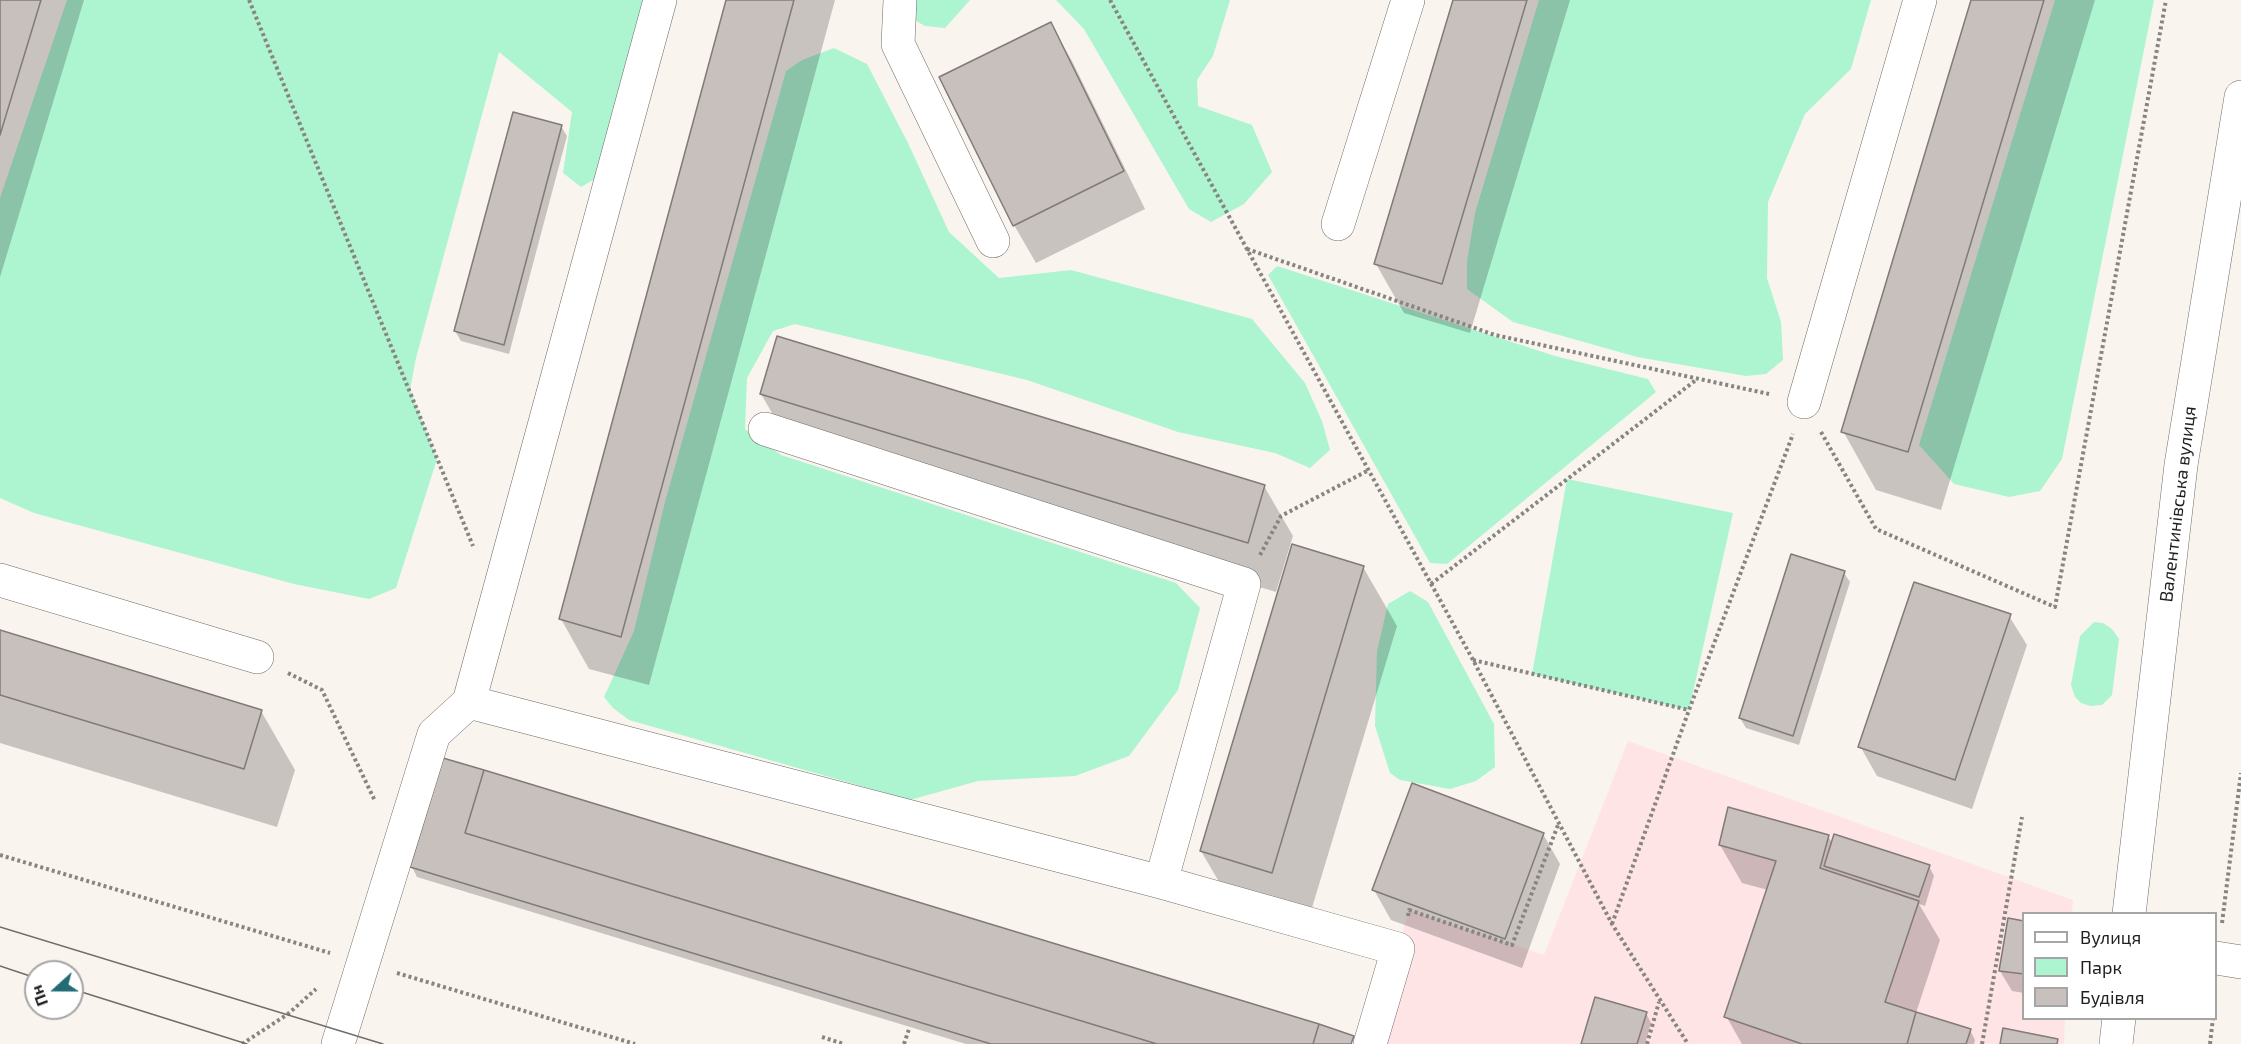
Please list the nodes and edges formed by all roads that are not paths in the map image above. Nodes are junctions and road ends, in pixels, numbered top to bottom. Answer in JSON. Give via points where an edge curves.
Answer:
{"nodes":[{"id":1,"x":660,"y":0,"type":"edge"},
{"id":2,"x":900,"y":0,"type":"edge"},
{"id":3,"x":1408,"y":0,"type":"edge"},
{"id":4,"x":1920,"y":0,"type":"edge"},
{"id":5,"x":2241,"y":97,"type":"edge"},
{"id":6,"x":1338,"y":224,"type":"dead end"},
{"id":7,"x":993,"y":241,"type":"dead end"},
{"id":8,"x":1804,"y":402,"type":"road end"},
{"id":9,"x":765,"y":429,"type":"dead end"},
{"id":10,"x":0,"y":580,"type":"edge"},
{"id":11,"x":257,"y":657,"type":"road end"},
{"id":12,"x":469,"y":702,"type":"junction"},
{"id":13,"x":1161,"y":882,"type":"junction"},
{"id":14,"x":2129,"y":912,"type":"edge"},
{"id":15,"x":2119,"y":1020,"type":"edge"},
{"id":16,"x":339,"y":1044,"type":"edge"},
{"id":17,"x":1370,"y":1044,"type":"edge"},
{"id":18,"x":2116,"y":1044,"type":"edge"}],
"edges":[{"from":1,"to":12,"type":"street"},
{"from":2,"to":7,"type":"street","via":[[898,44]]},
{"from":3,"to":6,"type":"street"},
{"from":4,"to":8,"type":"street"},
{"from":5,"to":14,"type":"street","name":"Валентинівська вулиця","via":[[2181,465]]},
{"from":9,"to":13,"type":"street","via":[[1244,584]]},
{"from":10,"to":11,"type":"street"},
{"from":12,"to":13,"type":"street"},
{"from":12,"to":16,"type":"street","via":[[434,734],[398,850],[357,961]]},
{"from":13,"to":17,"type":"street","via":[[1398,950]]},
{"from":15,"to":18,"type":"street"}]}
